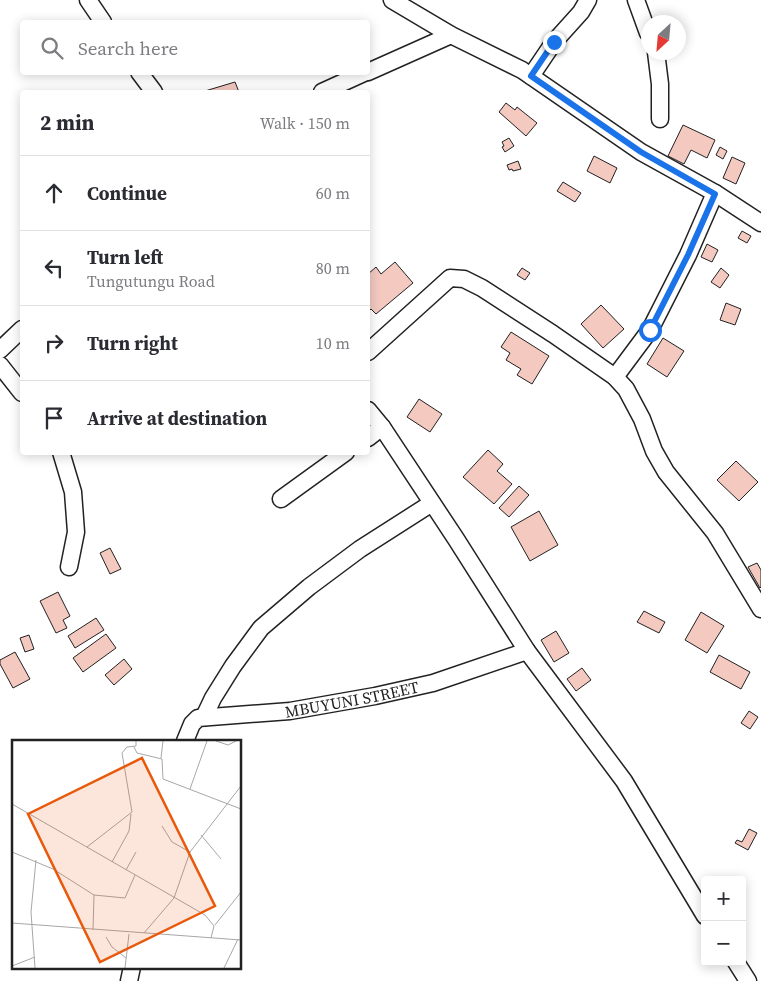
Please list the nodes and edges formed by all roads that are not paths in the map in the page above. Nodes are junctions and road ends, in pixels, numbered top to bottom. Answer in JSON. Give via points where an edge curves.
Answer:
{"nodes":[{"id":1,"x":88,"y":0,"type":"edge"},
{"id":2,"x":392,"y":0,"type":"edge"},
{"id":3,"x":588,"y":0,"type":"edge"},
{"id":4,"x":636,"y":0,"type":"edge"},
{"id":5,"x":641,"y":15,"type":"edge"},
{"id":6,"x":102,"y":20,"type":"edge"},
{"id":7,"x":451,"y":35,"type":"junction"},
{"id":8,"x":657,"y":60,"type":"edge"},
{"id":9,"x":370,"y":71,"type":"edge"},
{"id":10,"x":140,"y":75,"type":"edge"},
{"id":11,"x":360,"y":75,"type":"edge"},
{"id":12,"x":531,"y":76,"type":"junction"},
{"id":13,"x":152,"y":90,"type":"edge"},
{"id":14,"x":326,"y":90,"type":"edge"},
{"id":15,"x":660,"y":119,"type":"dead end"},
{"id":16,"x":715,"y":194,"type":"junction"},
{"id":17,"x":761,"y":223,"type":"edge"},
{"id":18,"x":20,"y":331,"type":"edge"},
{"id":19,"x":0,"y":350,"type":"edge"},
{"id":20,"x":370,"y":350,"type":"edge"},
{"id":21,"x":0,"y":365,"type":"edge"},
{"id":22,"x":615,"y":377,"type":"junction"},
{"id":23,"x":20,"y":390,"type":"edge"},
{"id":24,"x":370,"y":412,"type":"edge"},
{"id":25,"x":382,"y":427,"type":"junction"},
{"id":26,"x":370,"y":436,"type":"edge"},
{"id":27,"x":62,"y":455,"type":"edge"},
{"id":28,"x":342,"y":455,"type":"edge"},
{"id":29,"x":281,"y":499,"type":"dead end"},
{"id":30,"x":432,"y":502,"type":"junction"},
{"id":31,"x":69,"y":567,"type":"dead end"},
{"id":32,"x":761,"y":609,"type":"edge"},
{"id":33,"x":527,"y":651,"type":"junction"},
{"id":34,"x":204,"y":717,"type":"junction"},
{"id":35,"x":185,"y":740,"type":"edge"},
{"id":36,"x":701,"y":909,"type":"edge"},
{"id":37,"x":739,"y":966,"type":"edge"},
{"id":38,"x":132,"y":968,"type":"edge"},
{"id":39,"x":129,"y":981,"type":"edge"},
{"id":40,"x":748,"y":981,"type":"edge"}],
"edges":[{"from":1,"to":6,"type":"street"},
{"from":2,"to":7,"type":"street"},
{"from":3,"to":12,"type":"street"},
{"from":4,"to":5,"type":"street"},
{"from":7,"to":9,"type":"street"},
{"from":7,"to":12,"type":"street"},
{"from":8,"to":15,"type":"street"},
{"from":10,"to":13,"type":"street"},
{"from":11,"to":14,"type":"street"},
{"from":12,"to":16,"type":"street","via":[[641,152]]},
{"from":16,"to":17,"type":"street"},
{"from":16,"to":22,"type":"street","via":[[650,330]]},
{"from":18,"to":19,"type":"street"},
{"from":20,"to":22,"type":"street","via":[[450,278],[458,278],[482,288]]},
{"from":21,"to":23,"type":"street"},
{"from":22,"to":32,"type":"street","via":[[638,411],[666,472],[716,533]]},
{"from":24,"to":25,"type":"street"},
{"from":25,"to":26,"type":"street"},
{"from":25,"to":30,"type":"street"},
{"from":27,"to":31,"type":"street","via":[[74,492],[76,532]]},
{"from":28,"to":29,"type":"street"},
{"from":30,"to":33,"type":"street"},
{"from":30,"to":34,"type":"street","via":[[345,560],[261,628],[228,674]]},
{"from":33,"to":34,"type":"street","name":"MBUYUNI STREET","via":[[433,683],[385,694],[290,710]]},
{"from":33,"to":36,"type":"street","via":[[624,781]]},
{"from":34,"to":35,"type":"street","via":[[193,722]]},
{"from":37,"to":40,"type":"street"},
{"from":38,"to":39,"type":"street"}]}
